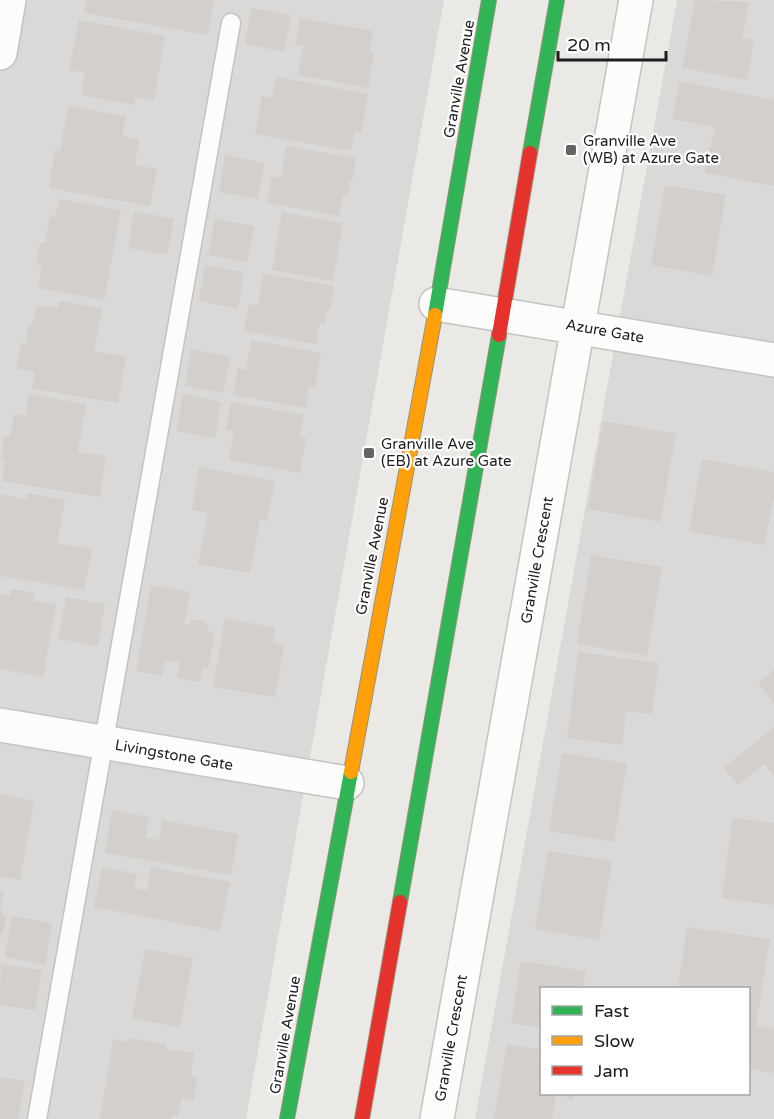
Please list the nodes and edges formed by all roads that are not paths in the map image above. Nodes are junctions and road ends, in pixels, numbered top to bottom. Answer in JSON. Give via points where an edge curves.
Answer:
{"nodes":[{"id":1,"x":9,"y":0,"type":"edge"},
{"id":2,"x":489,"y":0,"type":"edge"},
{"id":3,"x":557,"y":0,"type":"edge"},
{"id":4,"x":636,"y":0,"type":"edge"},
{"id":5,"x":231,"y":23,"type":"dead end"},
{"id":6,"x":0,"y":53,"type":"edge"},
{"id":7,"x":436,"y":304,"type":"junction"},
{"id":8,"x":501,"y":313,"type":"junction"},
{"id":9,"x":579,"y":326,"type":"junction"},
{"id":10,"x":774,"y":360,"type":"edge"},
{"id":11,"x":0,"y":725,"type":"edge"},
{"id":12,"x":104,"y":743,"type":"junction"},
{"id":13,"x":347,"y":783,"type":"junction"},
{"id":14,"x":37,"y":1119,"type":"edge"},
{"id":15,"x":287,"y":1119,"type":"edge"},
{"id":16,"x":362,"y":1119,"type":"edge"},
{"id":17,"x":437,"y":1119,"type":"edge"}],
"edges":[{"from":1,"to":6,"type":"street"},
{"from":2,"to":7,"type":"main road","name":"Granville Avenue"},
{"from":3,"to":8,"type":"main road"},
{"from":4,"to":9,"type":"street","name":"Granville Crescent"},
{"from":5,"to":12,"type":"lane"},
{"from":7,"to":8,"type":"street","name":"Azure Gate"},
{"from":7,"to":13,"type":"main road","name":"Granville Avenue"},
{"from":8,"to":9,"type":"street","name":"Azure Gate"},
{"from":8,"to":16,"type":"main road"},
{"from":9,"to":10,"type":"street","name":"Azure Gate"},
{"from":9,"to":17,"type":"street","name":"Granville Crescent"},
{"from":11,"to":12,"type":"street","name":"Livingstone Gate"},
{"from":12,"to":13,"type":"street","name":"Livingstone Gate"},
{"from":12,"to":14,"type":"lane"},
{"from":13,"to":15,"type":"main road","name":"Granville Avenue"}]}
